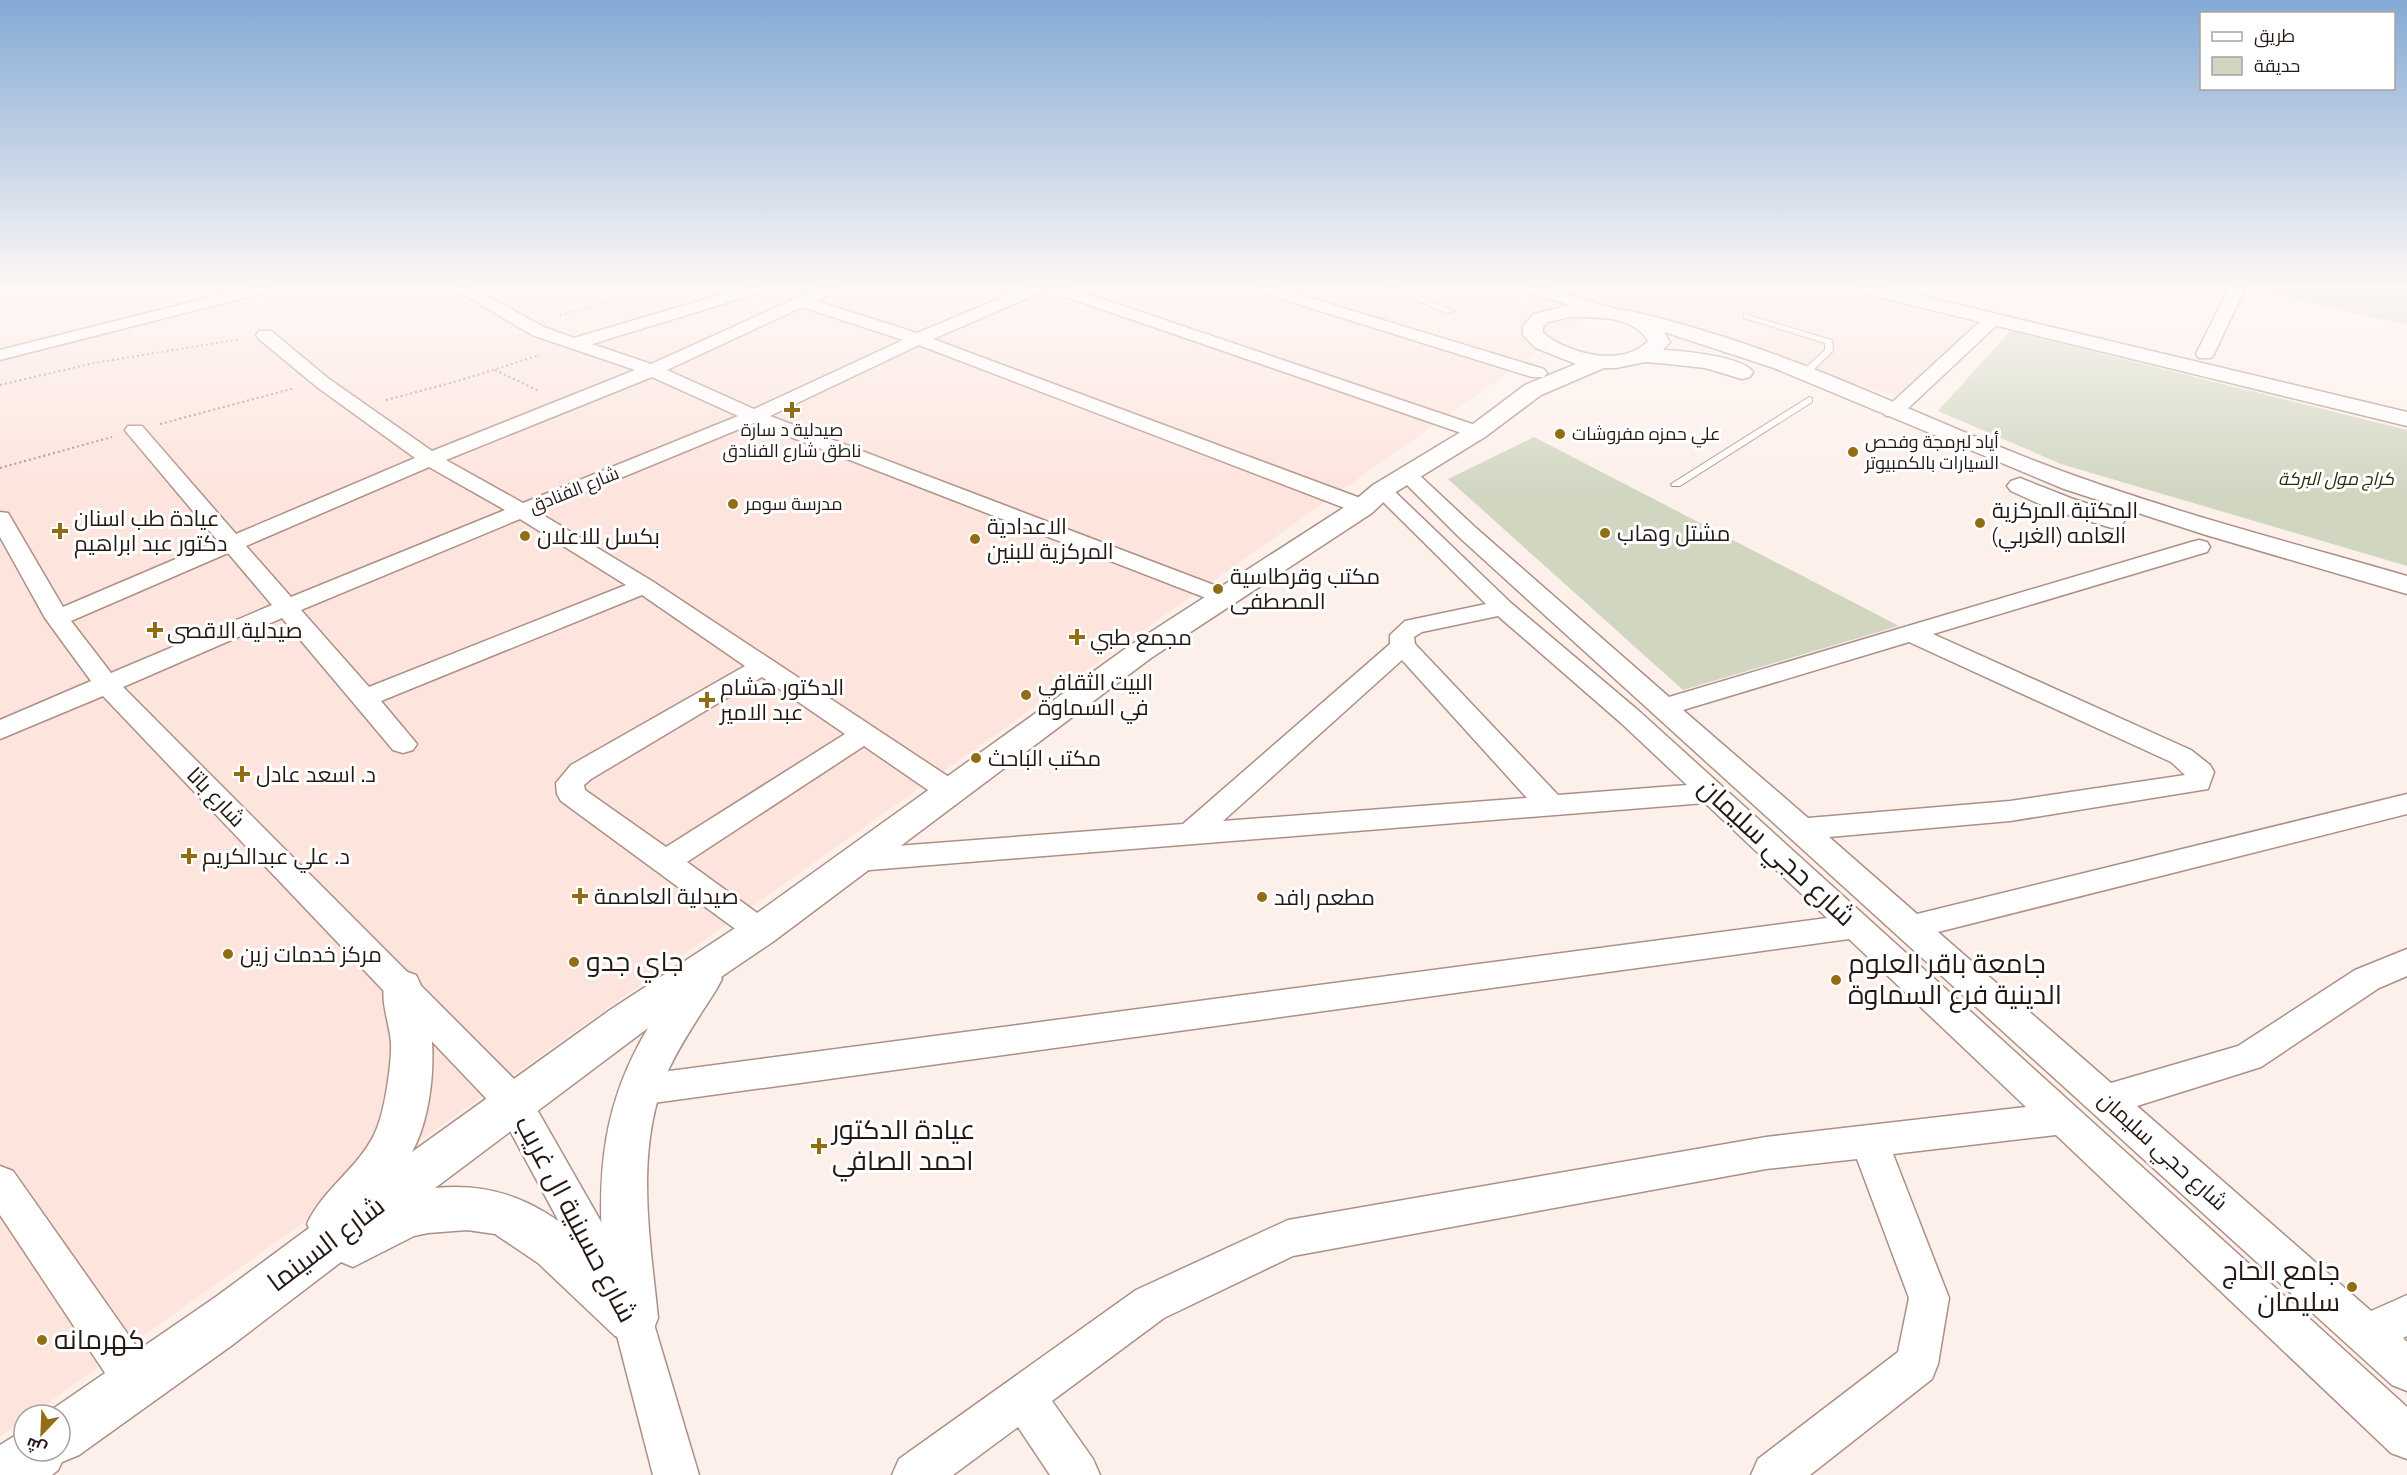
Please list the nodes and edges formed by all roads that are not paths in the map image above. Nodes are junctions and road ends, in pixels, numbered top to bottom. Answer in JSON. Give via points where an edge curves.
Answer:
{"nodes":[{"id":1,"x":292,"y":357,"type":"edge"},
{"id":2,"x":614,"y":357,"type":"edge"},
{"id":3,"x":680,"y":357,"type":"edge"},
{"id":4,"x":880,"y":357,"type":"edge"},
{"id":5,"x":973,"y":357,"type":"edge"},
{"id":6,"x":1257,"y":357,"type":"edge"},
{"id":7,"x":1464,"y":357,"type":"edge"},
{"id":8,"x":1539,"y":357,"type":"edge"},
{"id":9,"x":1573,"y":357,"type":"edge"},
{"id":10,"x":1640,"y":357,"type":"edge"},
{"id":11,"x":1674,"y":357,"type":"edge"},
{"id":12,"x":1760,"y":357,"type":"edge"},
{"id":13,"x":1823,"y":357,"type":"edge"},
{"id":14,"x":1952,"y":357,"type":"edge"},
{"id":15,"x":2153,"y":357,"type":"edge"},
{"id":16,"x":2217,"y":357,"type":"edge"},
{"id":17,"x":1600,"y":361,"type":"junction"},
{"id":18,"x":652,"y":370,"type":"junction"},
{"id":19,"x":1805,"y":373,"type":"junction"},
{"id":20,"x":1535,"y":381,"type":"junction"},
{"id":21,"x":1809,"y":400,"type":"junction"},
{"id":22,"x":2407,"y":403,"type":"edge"},
{"id":23,"x":1893,"y":412,"type":"junction"},
{"id":24,"x":754,"y":416,"type":"junction"},
{"id":25,"x":2407,"y":419,"type":"edge"},
{"id":26,"x":135,"y":430,"type":"dead end"},
{"id":27,"x":1477,"y":432,"type":"junction"},
{"id":28,"x":430,"y":459,"type":"junction"},
{"id":29,"x":1676,"y":484,"type":"dead end"},
{"id":30,"x":1384,"y":491,"type":"junction"},
{"id":31,"x":522,"y":511,"type":"junction"},
{"id":32,"x":0,"y":518,"type":"edge"},
{"id":33,"x":232,"y":542,"type":"junction"},
{"id":34,"x":2199,"y":547,"type":"junction"},
{"id":35,"x":2407,"y":585,"type":"edge"},
{"id":36,"x":644,"y":586,"type":"junction"},
{"id":37,"x":1227,"y":598,"type":"junction"},
{"id":38,"x":285,"y":608,"type":"junction"},
{"id":39,"x":1503,"y":608,"type":"junction"},
{"id":40,"x":2407,"y":609,"type":"edge"},
{"id":41,"x":57,"y":618,"type":"junction"},
{"id":42,"x":1910,"y":633,"type":"junction"},
{"id":43,"x":1403,"y":646,"type":"junction"},
{"id":44,"x":763,"y":666,"type":"junction"},
{"id":45,"x":105,"y":684,"type":"junction"},
{"id":46,"x":365,"y":698,"type":"junction"},
{"id":47,"x":1664,"y":707,"type":"junction"},
{"id":48,"x":0,"y":730,"type":"edge"},
{"id":49,"x":864,"y":734,"type":"junction"},
{"id":50,"x":403,"y":744,"type":"dead end"},
{"id":51,"x":951,"y":792,"type":"junction"},
{"id":52,"x":1713,"y":793,"type":"junction"},
{"id":53,"x":2407,"y":804,"type":"edge"},
{"id":54,"x":1550,"y":806,"type":"junction"},
{"id":55,"x":1801,"y":829,"type":"junction"},
{"id":56,"x":1190,"y":834,"type":"junction"},
{"id":57,"x":857,"y":860,"type":"junction"},
{"id":58,"x":665,"y":862,"type":"junction"},
{"id":59,"x":1857,"y":926,"type":"junction"},
{"id":60,"x":1912,"y":927,"type":"junction"},
{"id":61,"x":760,"y":931,"type":"junction"},
{"id":62,"x":718,"y":958,"type":"junction"},
{"id":63,"x":2407,"y":962,"type":"edge"},
{"id":64,"x":402,"y":986,"type":"junction"},
{"id":65,"x":639,"y":1090,"type":"junction"},
{"id":66,"x":2106,"y":1100,"type":"junction"},
{"id":67,"x":514,"y":1103,"type":"junction"},
{"id":68,"x":2065,"y":1118,"type":"junction"},
{"id":69,"x":1869,"y":1142,"type":"junction"},
{"id":70,"x":0,"y":1183,"type":"edge"},
{"id":71,"x":232,"y":1314,"type":"junction"},
{"id":72,"x":2407,"y":1315,"type":"edge"},
{"id":73,"x":633,"y":1318,"type":"junction"},
{"id":74,"x":2367,"y":1334,"type":"junction"},
{"id":75,"x":2407,"y":1370,"type":"edge"},
{"id":76,"x":136,"y":1382,"type":"junction"},
{"id":77,"x":1023,"y":1396,"type":"junction"},
{"id":78,"x":72,"y":1427,"type":"edge"},
{"id":79,"x":2407,"y":1437,"type":"edge"},
{"id":80,"x":22,"y":1463,"type":"edge"},
{"id":81,"x":5,"y":1475,"type":"edge"},
{"id":82,"x":676,"y":1475,"type":"edge"},
{"id":83,"x":915,"y":1475,"type":"edge"},
{"id":84,"x":1077,"y":1475,"type":"edge"},
{"id":85,"x":1774,"y":1475,"type":"edge"}],
"edges":[{"from":1,"to":28,"type":"street"},
{"from":2,"to":18,"type":"street"},
{"from":3,"to":18,"type":"street"},
{"from":4,"to":24,"type":"street","name":"شارع الفنادق"},
{"from":5,"to":30,"type":"street"},
{"from":6,"to":27,"type":"street"},
{"from":7,"to":20,"type":"street"},
{"from":8,"to":20,"type":"street"},
{"from":9,"to":17,"type":"street"},
{"from":10,"to":17,"type":"street"},
{"from":11,"to":21,"type":"street","via":[[1718,363]]},
{"from":12,"to":19,"type":"street"},
{"from":13,"to":19,"type":"lane"},
{"from":14,"to":23,"type":"street"},
{"from":15,"to":25,"type":"street"},
{"from":16,"to":22,"type":"street"},
{"from":17,"to":20,"type":"street","name":"شارع السينما"},
{"from":18,"to":24,"type":"street"},
{"from":18,"to":28,"type":"street"},
{"from":19,"to":23,"type":"street"},
{"from":20,"to":27,"type":"street","name":"شارع السينما"},
{"from":21,"to":29,"type":"lane"},
{"from":21,"to":34,"type":"street","via":[[2064,504]]},
{"from":23,"to":35,"type":"street","via":[[2125,501]]},
{"from":24,"to":31,"type":"street","name":"شارع الفنادق"},
{"from":24,"to":37,"type":"street"},
{"from":26,"to":33,"type":"street"},
{"from":27,"to":30,"type":"street","name":"شارع السينما"},
{"from":28,"to":31,"type":"street"},
{"from":28,"to":33,"type":"street"},
{"from":30,"to":37,"type":"street","name":"شارع السينما"},
{"from":30,"to":39,"type":"street","name":"شارع حجي سليمان"},
{"from":30,"to":47,"type":"street","name":"شارع حجي سليمان","via":[[1468,534]]},
{"from":31,"to":36,"type":"street"},
{"from":31,"to":38,"type":"street","name":"شارع الفنادق"},
{"from":32,"to":41,"type":"street","name":"شارع باتا"},
{"from":33,"to":38,"type":"street"},
{"from":33,"to":41,"type":"street"},
{"from":34,"to":40,"type":"street"},
{"from":34,"to":42,"type":"street"},
{"from":36,"to":44,"type":"street"},
{"from":36,"to":46,"type":"street"},
{"from":37,"to":51,"type":"street","name":"شارع السينما","via":[[1140,652]]},
{"from":38,"to":45,"type":"street","name":"شارع الفنادق"},
{"from":38,"to":46,"type":"street"},
{"from":39,"to":43,"type":"street","via":[[1414,626],[1402,635]]},
{"from":39,"to":52,"type":"street","name":"شارع حجي سليمان"},
{"from":41,"to":45,"type":"street","name":"شارع باتا"},
{"from":42,"to":47,"type":"street"},
{"from":42,"to":55,"type":"street","via":[[2181,756],[2200,772],[2199,782],[2010,811]]},
{"from":43,"to":54,"type":"street"},
{"from":43,"to":56,"type":"street"},
{"from":44,"to":49,"type":"street"},
{"from":44,"to":58,"type":"street","via":[[582,772],[570,783],[571,794]]},
{"from":45,"to":48,"type":"street","name":"شارع الفنادق"},
{"from":45,"to":64,"type":"street","name":"شارع باتا"},
{"from":46,"to":50,"type":"street"},
{"from":47,"to":55,"type":"street","name":"شارع حجي سليمان"},
{"from":49,"to":51,"type":"street"},
{"from":49,"to":58,"type":"street"},
{"from":51,"to":57,"type":"street","name":"شارع السينما"},
{"from":52,"to":54,"type":"street"},
{"from":52,"to":59,"type":"street","name":"شارع حجي سليمان"},
{"from":53,"to":60,"type":"street"},
{"from":54,"to":56,"type":"street"},
{"from":55,"to":60,"type":"street","name":"شارع حجي سليمان"},
{"from":56,"to":57,"type":"street"},
{"from":57,"to":61,"type":"street","name":"شارع السينما"},
{"from":58,"to":61,"type":"street"},
{"from":59,"to":65,"type":"street"},
{"from":59,"to":68,"type":"street","name":"شارع حجي سليمان"},
{"from":60,"to":66,"type":"street","name":"شارع حجي سليمان"},
{"from":61,"to":62,"type":"street","name":"شارع السينما"},
{"from":62,"to":65,"type":"street","via":[[671,1023]]},
{"from":62,"to":67,"type":"street","name":"شارع السينما"},
{"from":63,"to":66,"type":"street","via":[[2367,979],[2248,1057]]},
{"from":64,"to":67,"type":"street","name":"شارع باتا"},
{"from":64,"to":71,"type":"street","via":[[412,1043],[398,1135],[378,1168],[324,1232]]},
{"from":65,"to":73,"type":"street","via":[[629,1130],[623,1192]]},
{"from":66,"to":74,"type":"street","name":"شارع حجي سليمان"},
{"from":67,"to":71,"type":"street","name":"شارع السينما"},
{"from":67,"to":73,"type":"street","name":"شارع حسينية ال غريب"},
{"from":68,"to":69,"type":"street"},
{"from":68,"to":79,"type":"street","name":"شارع حجي سليمان"},
{"from":69,"to":77,"type":"street","via":[[1767,1154],[1288,1238],[1150,1304]]},
{"from":69,"to":85,"type":"street","via":[[1929,1298],[1917,1364]]},
{"from":70,"to":76,"type":"street"},
{"from":71,"to":73,"type":"street","via":[[393,1223],[429,1210],[462,1208],[504,1214],[537,1232]]},
{"from":71,"to":76,"type":"street","name":"شارع السينما"},
{"from":72,"to":74,"type":"street"},
{"from":73,"to":82,"type":"street","name":"شارع حسينية ال غريب"},
{"from":74,"to":75,"type":"street","name":"شارع حجي سليمان"},
{"from":76,"to":78,"type":"street","name":"شارع السينما"},
{"from":77,"to":83,"type":"street"},
{"from":77,"to":84,"type":"street"},
{"from":80,"to":81,"type":"street"}]}
